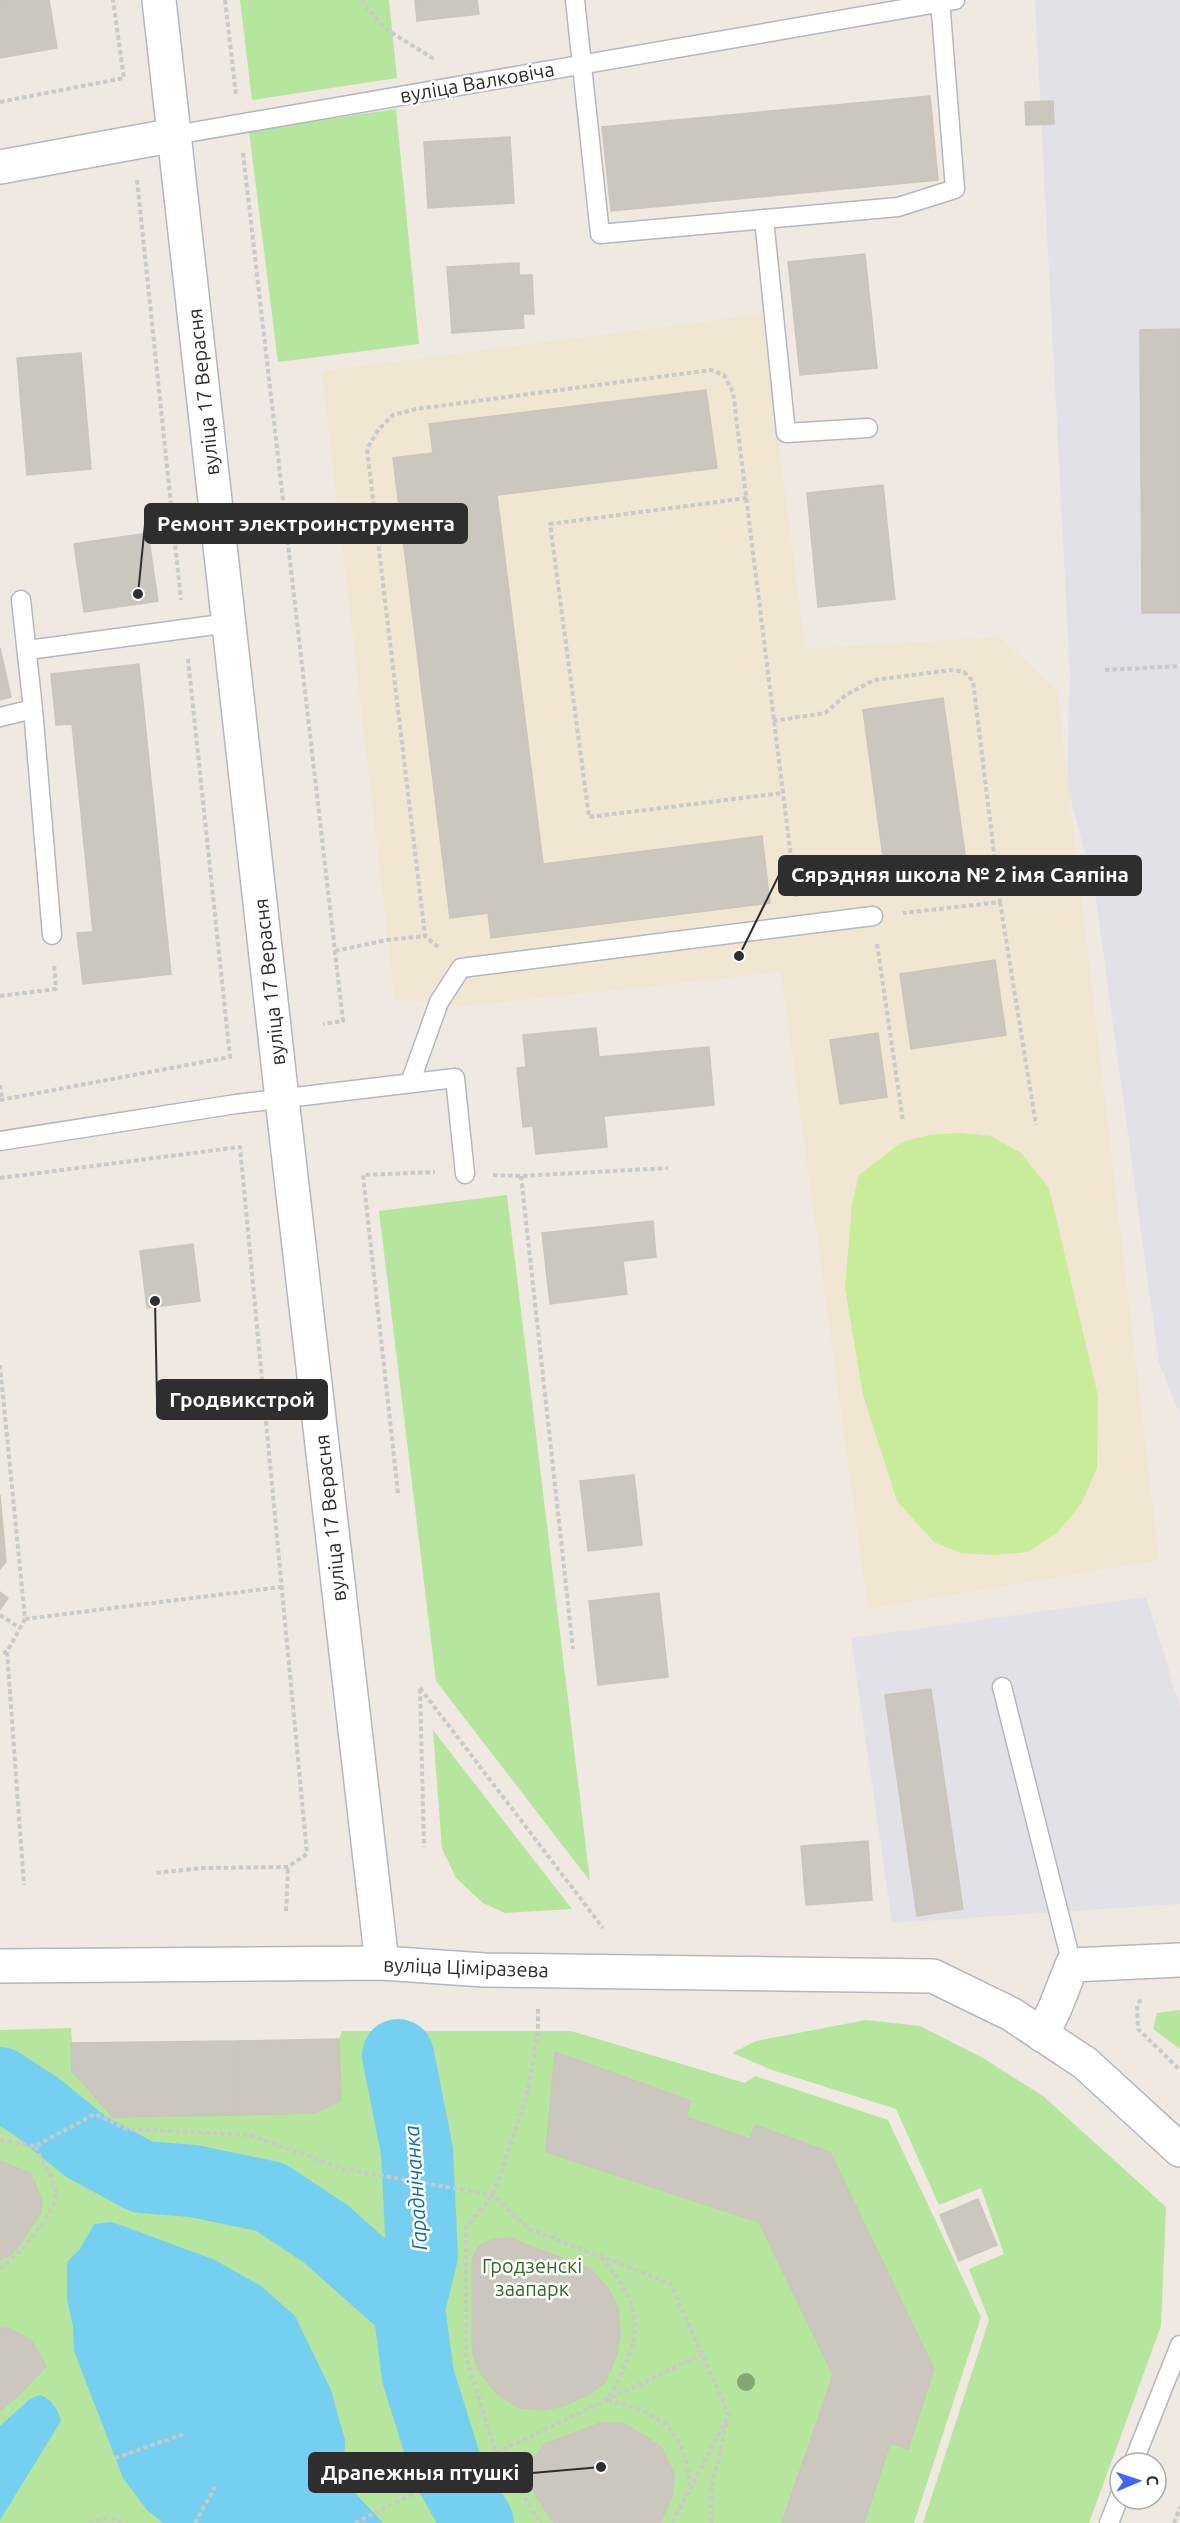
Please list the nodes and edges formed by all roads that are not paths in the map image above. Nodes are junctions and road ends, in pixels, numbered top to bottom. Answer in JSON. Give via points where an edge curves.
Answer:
{"nodes":[{"id":1,"x":159,"y":0,"type":"edge"},
{"id":2,"x":575,"y":0,"type":"edge"},
{"id":3,"x":945,"y":1,"type":"edge"},
{"id":4,"x":582,"y":64,"type":"junction"},
{"id":5,"x":175,"y":135,"type":"junction"},
{"id":6,"x":0,"y":167,"type":"edge"},
{"id":7,"x":764,"y":219,"type":"junction"},
{"id":8,"x":868,"y":428,"type":"dead end"},
{"id":9,"x":21,"y":600,"type":"dead end"},
{"id":10,"x":229,"y":623,"type":"junction"},
{"id":11,"x":28,"y":650,"type":"junction"},
{"id":12,"x":33,"y":709,"type":"junction"},
{"id":13,"x":0,"y":717,"type":"edge"},
{"id":14,"x":873,"y":916,"type":"road end"},
{"id":15,"x":52,"y":935,"type":"dead end"},
{"id":16,"x":410,"y":1083,"type":"junction"},
{"id":17,"x":282,"y":1099,"type":"junction"},
{"id":18,"x":0,"y":1141,"type":"edge"},
{"id":19,"x":465,"y":1174,"type":"dead end"},
{"id":20,"x":1002,"y":1687,"type":"dead end"},
{"id":21,"x":1180,"y":1959,"type":"edge"},
{"id":22,"x":382,"y":1963,"type":"junction"},
{"id":23,"x":1072,"y":1965,"type":"junction"},
{"id":24,"x":0,"y":1966,"type":"edge"},
{"id":25,"x":1042,"y":2034,"type":"junction"},
{"id":26,"x":1180,"y":2150,"type":"edge"},
{"id":27,"x":1180,"y":2345,"type":"edge"},
{"id":28,"x":1138,"y":2451,"type":"edge"}],
"edges":[{"from":1,"to":5,"type":"street","name":"вуліца 17 Верасня"},
{"from":2,"to":4,"type":"lane"},
{"from":3,"to":4,"type":"lane","name":"вуліца Валковіча"},
{"from":3,"to":7,"type":"lane","via":[[955,189],[898,207]]},
{"from":4,"to":5,"type":"lane","name":"вуліца Валковіча"},
{"from":4,"to":7,"type":"lane","via":[[600,234]]},
{"from":5,"to":6,"type":"street","name":"вуліца Валковіча"},
{"from":5,"to":10,"type":"street","name":"вуліца 17 Верасня"},
{"from":7,"to":8,"type":"lane","via":[[786,433]]},
{"from":9,"to":11,"type":"lane"},
{"from":10,"to":11,"type":"lane"},
{"from":10,"to":17,"type":"street","name":"вуліца 17 Верасня"},
{"from":11,"to":12,"type":"lane"},
{"from":12,"to":13,"type":"lane"},
{"from":12,"to":15,"type":"lane"},
{"from":14,"to":16,"type":"lane","via":[[461,968],[439,1002]]},
{"from":16,"to":17,"type":"lane"},
{"from":16,"to":19,"type":"lane","via":[[455,1078]]},
{"from":17,"to":18,"type":"lane"},
{"from":17,"to":22,"type":"street","name":"вуліца 17 Верасня"},
{"from":20,"to":23,"type":"lane"},
{"from":21,"to":23,"type":"street"},
{"from":22,"to":24,"type":"street","name":"вуліца Ціміразева"},
{"from":22,"to":25,"type":"street","name":"вуліца Ціміразева","via":[[484,1970],[933,1976],[1011,2014]]},
{"from":23,"to":25,"type":"street"},
{"from":25,"to":26,"type":"street","via":[[1084,2063]]},
{"from":27,"to":28,"type":"lane"}]}
